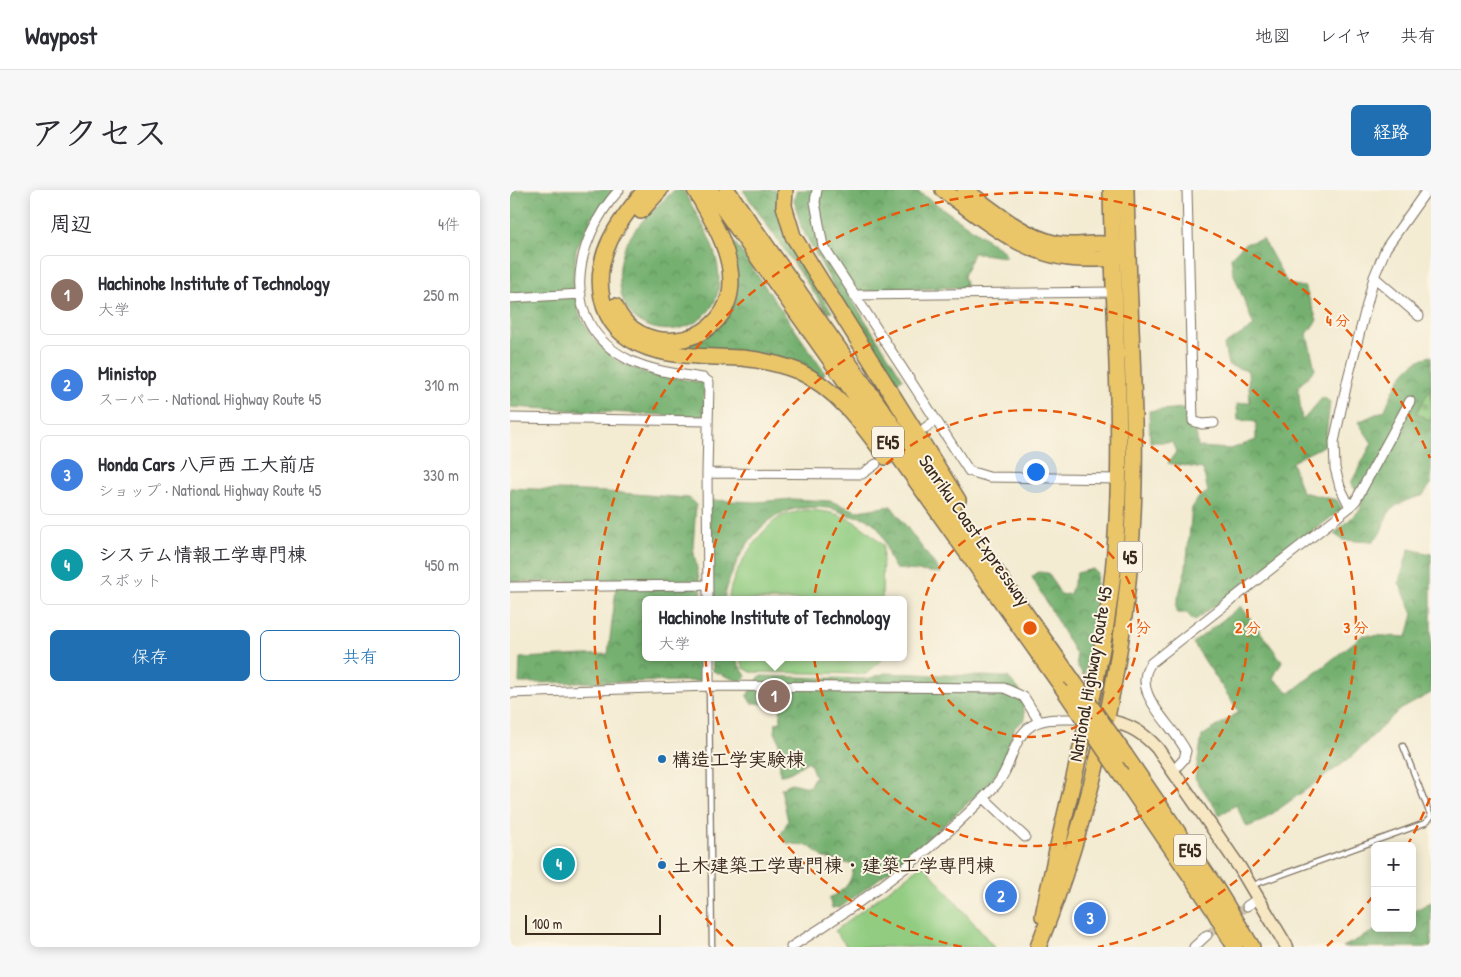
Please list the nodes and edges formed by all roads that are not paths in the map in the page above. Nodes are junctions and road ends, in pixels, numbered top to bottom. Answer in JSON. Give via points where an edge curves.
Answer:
{"nodes":[{"id":1,"x":619,"y":190,"type":"edge"},
{"id":2,"x":645,"y":190,"type":"edge"},
{"id":3,"x":660,"y":190,"type":"edge"},
{"id":4,"x":695,"y":190,"type":"edge"},
{"id":5,"x":710,"y":190,"type":"edge"},
{"id":6,"x":727,"y":190,"type":"edge"},
{"id":7,"x":785,"y":190,"type":"edge"},
{"id":8,"x":817,"y":190,"type":"edge"},
{"id":9,"x":944,"y":190,"type":"edge"},
{"id":10,"x":965,"y":190,"type":"edge"},
{"id":11,"x":1111,"y":190,"type":"edge"},
{"id":12,"x":1126,"y":190,"type":"edge"},
{"id":13,"x":1188,"y":190,"type":"edge"},
{"id":14,"x":1427,"y":190,"type":"edge"},
{"id":15,"x":1112,"y":251,"type":"junction"},
{"id":16,"x":1127,"y":251,"type":"junction"},
{"id":17,"x":1374,"y":277,"type":"junction"},
{"id":18,"x":1113,"y":292,"type":"junction"},
{"id":19,"x":581,"y":294,"type":"junction"},
{"id":20,"x":854,"y":295,"type":"junction"},
{"id":21,"x":510,"y":298,"type":"edge"},
{"id":22,"x":1419,"y":316,"type":"dead end"},
{"id":23,"x":1410,"y":401,"type":"dead end"},
{"id":24,"x":510,"y":418,"type":"edge"},
{"id":25,"x":936,"y":421,"type":"junction"},
{"id":26,"x":708,"y":422,"type":"junction"},
{"id":27,"x":1214,"y":423,"type":"dead end"},
{"id":28,"x":925,"y":428,"type":"dead end"},
{"id":29,"x":876,"y":464,"type":"dead end"},
{"id":30,"x":706,"y":473,"type":"junction"},
{"id":31,"x":1119,"y":479,"type":"junction"},
{"id":32,"x":1350,"y":507,"type":"junction"},
{"id":33,"x":976,"y":567,"type":"junction"},
{"id":34,"x":708,"y":585,"type":"junction"},
{"id":35,"x":510,"y":586,"type":"edge"},
{"id":36,"x":708,"y":596,"type":"edge"},
{"id":37,"x":1041,"y":634,"type":"junction"},
{"id":38,"x":709,"y":661,"type":"edge"},
{"id":39,"x":709,"y":686,"type":"junction"},
{"id":40,"x":510,"y":693,"type":"edge"},
{"id":41,"x":1089,"y":719,"type":"junction"},
{"id":42,"x":1106,"y":720,"type":"junction"},
{"id":43,"x":1039,"y":721,"type":"junction"},
{"id":44,"x":1403,"y":746,"type":"dead end"},
{"id":45,"x":1174,"y":770,"type":"junction"},
{"id":46,"x":984,"y":798,"type":"junction"},
{"id":47,"x":1025,"y":837,"type":"dead end"},
{"id":48,"x":1251,"y":886,"type":"junction"},
{"id":49,"x":1259,"y":898,"type":"junction"},
{"id":50,"x":1247,"y":906,"type":"tunnel mouth"},
{"id":51,"x":1207,"y":935,"type":"tunnel mouth"},
{"id":52,"x":1197,"y":946,"type":"edge"},
{"id":53,"x":712,"y":947,"type":"edge"},
{"id":54,"x":792,"y":947,"type":"edge"},
{"id":55,"x":1038,"y":947,"type":"edge"},
{"id":56,"x":1235,"y":947,"type":"edge"},
{"id":57,"x":1252,"y":947,"type":"edge"},
{"id":58,"x":1287,"y":947,"type":"edge"}],
"edges":[{"from":1,"to":19,"type":"street","via":[[599,215],[588,236],[582,256]]},
{"from":2,"to":33,"type":"highway","via":[[615,228],[601,266],[599,285],[603,304],[620,332],[636,342],[669,354],[762,361],[781,365],[816,381],[853,414]]},
{"from":3,"to":4,"type":"highway","via":[[621,235],[608,270],[610,294],[618,312],[632,328],[648,338],[665,341],[690,338],[710,328],[726,305],[730,292],[725,251]]},
{"from":5,"to":33,"type":"highway","name":"Sanriku Coast Expressway","number":"E45"},
{"from":6,"to":37,"type":"highway","name":"Sanriku Coast Expressway","number":"E45"},
{"from":7,"to":37,"type":"highway","via":[[784,206],[793,236]]},
{"from":8,"to":20,"type":"street","via":[[815,202],[823,246]]},
{"from":9,"to":15,"type":"highway","via":[[1006,236],[1031,249],[1063,257]]},
{"from":10,"to":15,"type":"highway","via":[[1040,239]]},
{"from":11,"to":15,"type":"highway","number":"45"},
{"from":12,"to":16,"type":"highway","number":"45"},
{"from":13,"to":27,"type":"street","via":[[1193,420],[1202,424]]},
{"from":14,"to":17,"type":"street","via":[[1386,248]]},
{"from":15,"to":16,"type":"highway"},
{"from":15,"to":18,"type":"highway","name":"National Highway Route 45","number":"45"},
{"from":16,"to":42,"type":"highway","name":"National Highway Route 45","number":"45","via":[[1134,400],[1132,534]]},
{"from":17,"to":22,"type":"street"},
{"from":17,"to":32,"type":"street","via":[[1334,442],[1335,468]]},
{"from":18,"to":20,"type":"street"},
{"from":18,"to":31,"type":"highway","name":"National Highway Route 45","number":"45"},
{"from":19,"to":21,"type":"street"},
{"from":19,"to":26,"type":"street","via":[[584,312],[593,328],[612,349],[645,367],[707,379]]},
{"from":20,"to":25,"type":"street"},
{"from":23,"to":32,"type":"street"},
{"from":24,"to":26,"type":"street"},
{"from":25,"to":28,"type":"street"},
{"from":25,"to":31,"type":"street","via":[[968,471],[989,477]]},
{"from":26,"to":30,"type":"street"},
{"from":29,"to":30,"type":"street","via":[[862,474]]},
{"from":30,"to":34,"type":"street"},
{"from":31,"to":41,"type":"highway","name":"National Highway Route 45","number":"45","via":[[1107,624]]},
{"from":32,"to":45,"type":"street","via":[[1151,663],[1146,671],[1145,688],[1186,750],[1184,759]]},
{"from":33,"to":56,"type":"highway","name":"Sanriku Coast Expressway","number":"E45","bridge":true,"via":[[1121,774],[1213,909]]},
{"from":34,"to":35,"type":"street"},
{"from":34,"to":36,"type":"street"},
{"from":37,"to":57,"type":"highway","name":"Sanriku Coast Expressway","number":"E45","bridge":true,"via":[[1214,885]]},
{"from":38,"to":39,"type":"street"},
{"from":39,"to":40,"type":"street"},
{"from":39,"to":43,"type":"street","via":[[1004,688],[1024,697]]},
{"from":39,"to":53,"type":"lane"},
{"from":41,"to":42,"type":"street"},
{"from":41,"to":43,"type":"street"},
{"from":41,"to":55,"type":"highway","name":"National Highway Route 45","number":"45","via":[[1053,866]]},
{"from":42,"to":45,"type":"street","via":[[1122,723],[1147,737]]},
{"from":42,"to":55,"type":"highway","name":"National Highway Route 45","number":"45","via":[[1070,857]]},
{"from":43,"to":46,"type":"street","via":[[1027,729],[1016,745],[1002,779]]},
{"from":44,"to":48,"type":"lane","via":[[1431,817],[1425,824]]},
{"from":45,"to":48,"type":"street"},
{"from":46,"to":47,"type":"street"},
{"from":46,"to":54,"type":"street","via":[[886,884]]},
{"from":48,"to":49,"type":"street"},
{"from":49,"to":50,"type":"street"},
{"from":49,"to":58,"type":"street"},
{"from":51,"to":52,"type":"street"}]}
